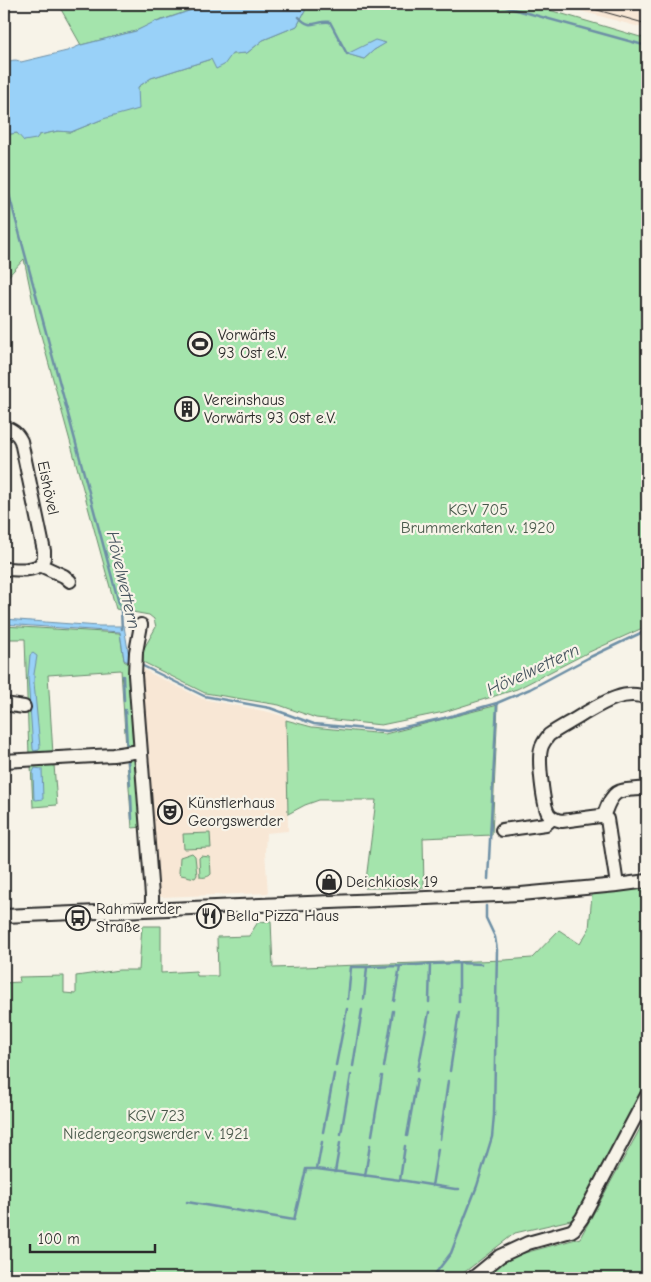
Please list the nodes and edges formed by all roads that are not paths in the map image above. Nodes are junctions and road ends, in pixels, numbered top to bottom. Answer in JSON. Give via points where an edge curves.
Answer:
{"nodes":[{"id":1,"x":4,"y":427,"type":"edge"},
{"id":2,"x":40,"y":565,"type":"junction"},
{"id":3,"x":4,"y":569,"type":"edge"},
{"id":4,"x":70,"y":581,"type":"dead end"},
{"id":5,"x":141,"y":625,"type":"dead end"},
{"id":6,"x":647,"y":698,"type":"edge"},
{"id":7,"x":4,"y":704,"type":"edge"},
{"id":8,"x":24,"y":708,"type":"dead end"},
{"id":9,"x":140,"y":751,"type":"junction"},
{"id":10,"x":4,"y":761,"type":"edge"},
{"id":11,"x":647,"y":788,"type":"edge"},
{"id":12,"x":604,"y":816,"type":"junction"},
{"id":13,"x":553,"y":818,"type":"junction"},
{"id":14,"x":502,"y":830,"type":"dead end"},
{"id":15,"x":647,"y":880,"type":"edge"},
{"id":16,"x":617,"y":885,"type":"junction"},
{"id":17,"x":152,"y":909,"type":"junction"},
{"id":18,"x":4,"y":916,"type":"edge"},
{"id":19,"x":647,"y":1095,"type":"edge"},
{"id":20,"x":472,"y":1278,"type":"edge"}],
"edges":[{"from":1,"to":2,"type":"street","name":"Eishövel","via":[[16,433],[21,441],[44,551]]},
{"from":2,"to":3,"type":"street","via":[[30,569]]},
{"from":2,"to":4,"type":"street"},
{"from":5,"to":9,"type":"street","via":[[134,668]]},
{"from":6,"to":13,"type":"street","via":[[633,695],[610,699],[549,735],[540,759],[544,799]]},
{"from":7,"to":8,"type":"street"},
{"from":9,"to":10,"type":"street"},
{"from":9,"to":17,"type":"street"},
{"from":11,"to":12,"type":"street","via":[[620,791],[612,797]]},
{"from":12,"to":13,"type":"street","via":[[562,821]]},
{"from":12,"to":16,"type":"street"},
{"from":13,"to":14,"type":"street","via":[[546,824]]},
{"from":15,"to":16,"type":"street"},
{"from":16,"to":17,"type":"street","via":[[521,894]]},
{"from":17,"to":18,"type":"street"},
{"from":19,"to":20,"type":"street","via":[[574,1229],[512,1250]]}]}
